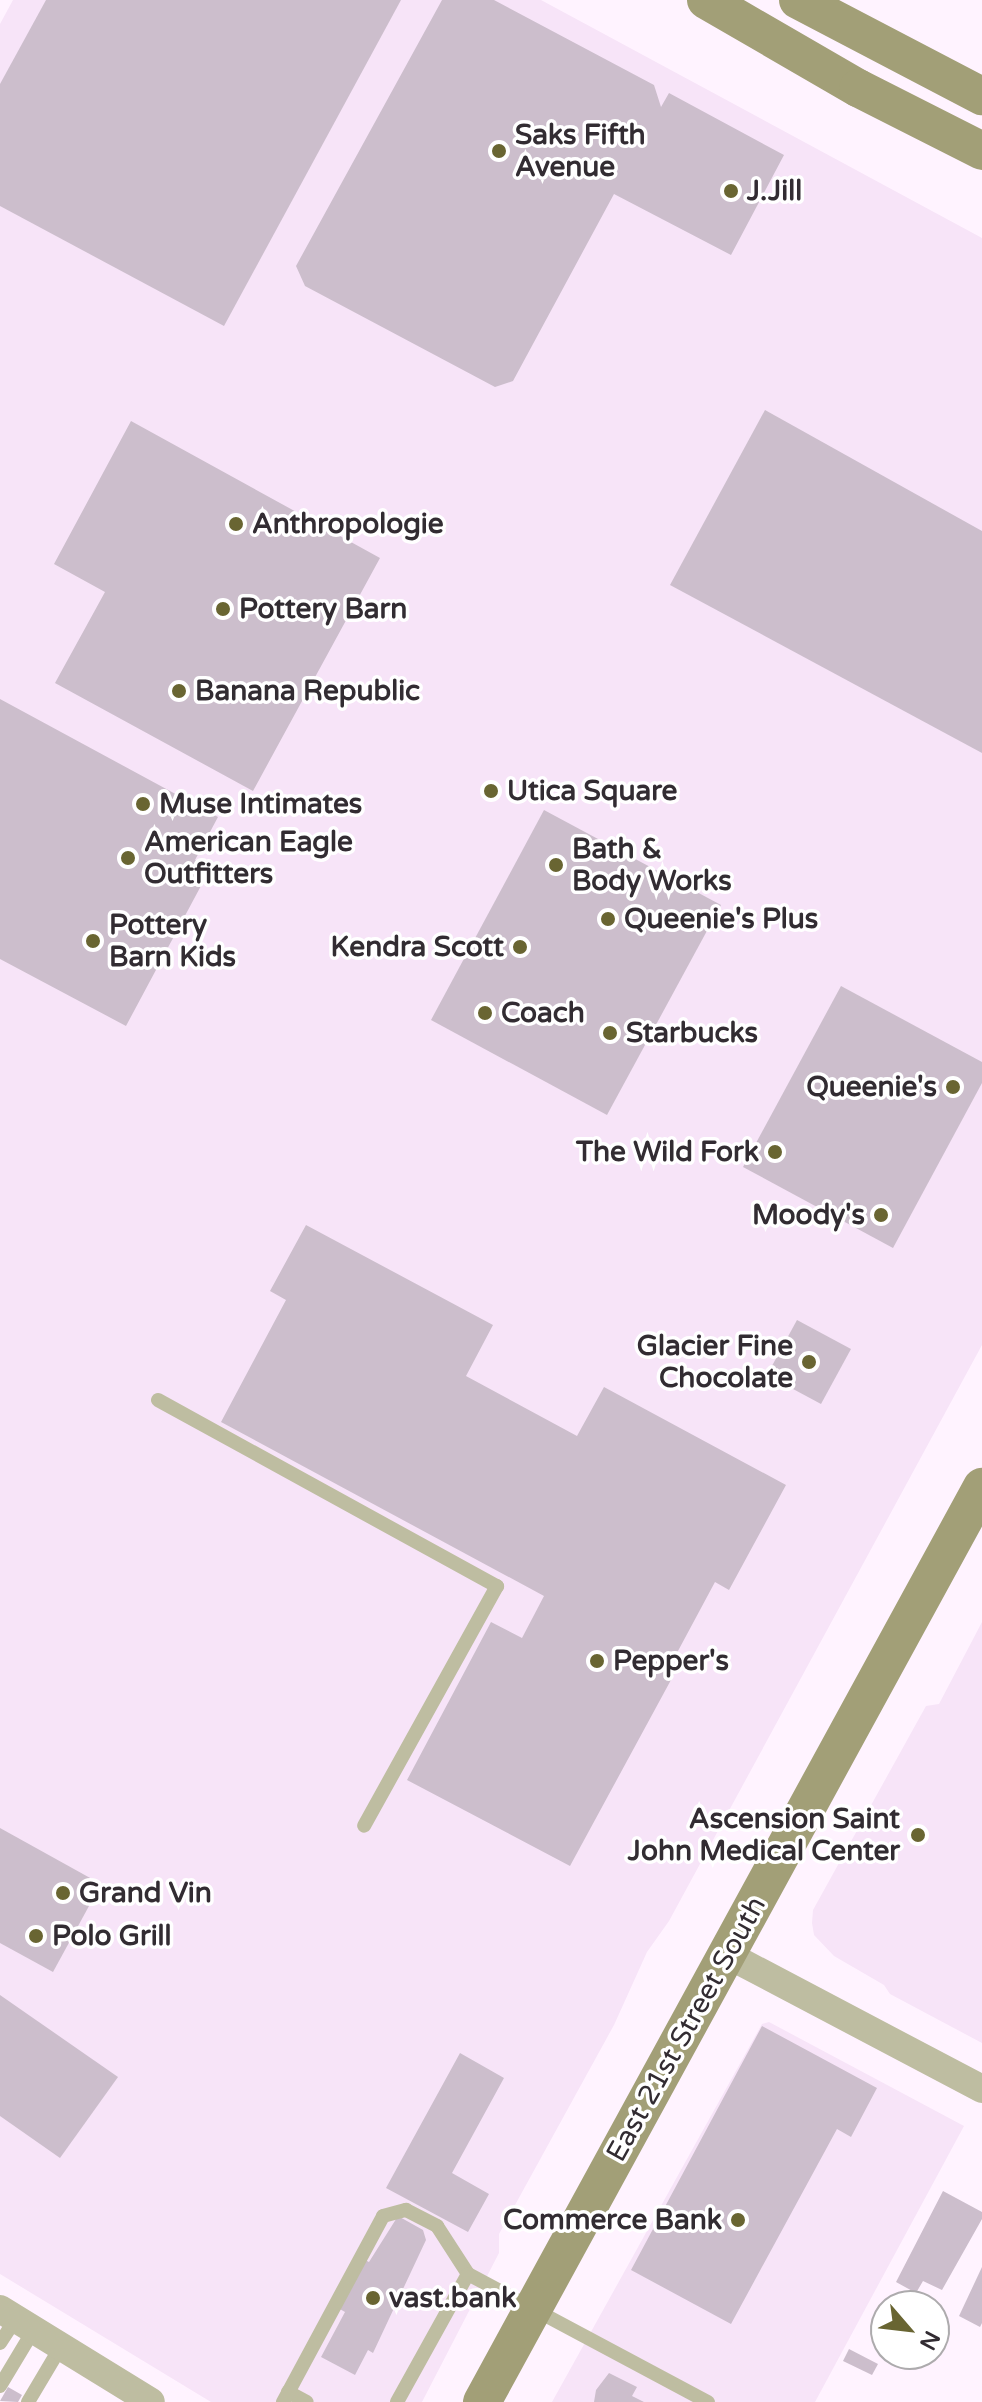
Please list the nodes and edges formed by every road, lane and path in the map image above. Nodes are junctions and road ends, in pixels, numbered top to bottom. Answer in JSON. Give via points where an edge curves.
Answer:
{"nodes":[{"id":1,"x":706,"y":0,"type":"edge"},
{"id":2,"x":798,"y":0,"type":"edge"},
{"id":3,"x":982,"y":96,"type":"edge"},
{"id":4,"x":982,"y":151,"type":"edge"},
{"id":5,"x":158,"y":1400,"type":"dead end"},
{"id":6,"x":982,"y":1487,"type":"edge"},
{"id":7,"x":364,"y":1826,"type":"dead end"},
{"id":8,"x":728,"y":1955,"type":"junction"},
{"id":9,"x":982,"y":2089,"type":"edge"},
{"id":10,"x":468,"y":2274,"type":"junction"},
{"id":11,"x":533,"y":2310,"type":"junction"},
{"id":12,"x":12,"y":2326,"type":"edge"},
{"id":13,"x":60,"y":2348,"type":"junction"},
{"id":14,"x":0,"y":2386,"type":"edge"},
{"id":15,"x":286,"y":2397,"type":"edge"},
{"id":16,"x":28,"y":2402,"type":"edge"},
{"id":17,"x":151,"y":2402,"type":"edge"},
{"id":18,"x":307,"y":2402,"type":"edge"},
{"id":19,"x":397,"y":2402,"type":"edge"},
{"id":20,"x":482,"y":2402,"type":"edge"},
{"id":21,"x":708,"y":2402,"type":"edge"}],
"edges":[{"from":1,"to":4,"type":"main road","via":[[858,88]]},
{"from":2,"to":3,"type":"main road"},
{"from":5,"to":7,"type":"lane","via":[[497,1586]]},
{"from":6,"to":8,"type":"main road","name":"East 21st Street South"},
{"from":8,"to":9,"type":"street"},
{"from":8,"to":11,"type":"main road","name":"East 21st Street South"},
{"from":10,"to":11,"type":"lane"},
{"from":10,"to":15,"type":"lane","via":[[437,2226],[406,2210],[383,2216]]},
{"from":10,"to":19,"type":"lane"},
{"from":11,"to":20,"type":"main road","name":"East 21st Street South"},
{"from":11,"to":21,"type":"lane"},
{"from":12,"to":13,"type":"street"},
{"from":12,"to":14,"type":"lane"},
{"from":13,"to":16,"type":"lane"},
{"from":13,"to":17,"type":"street"},
{"from":15,"to":18,"type":"lane"}]}
